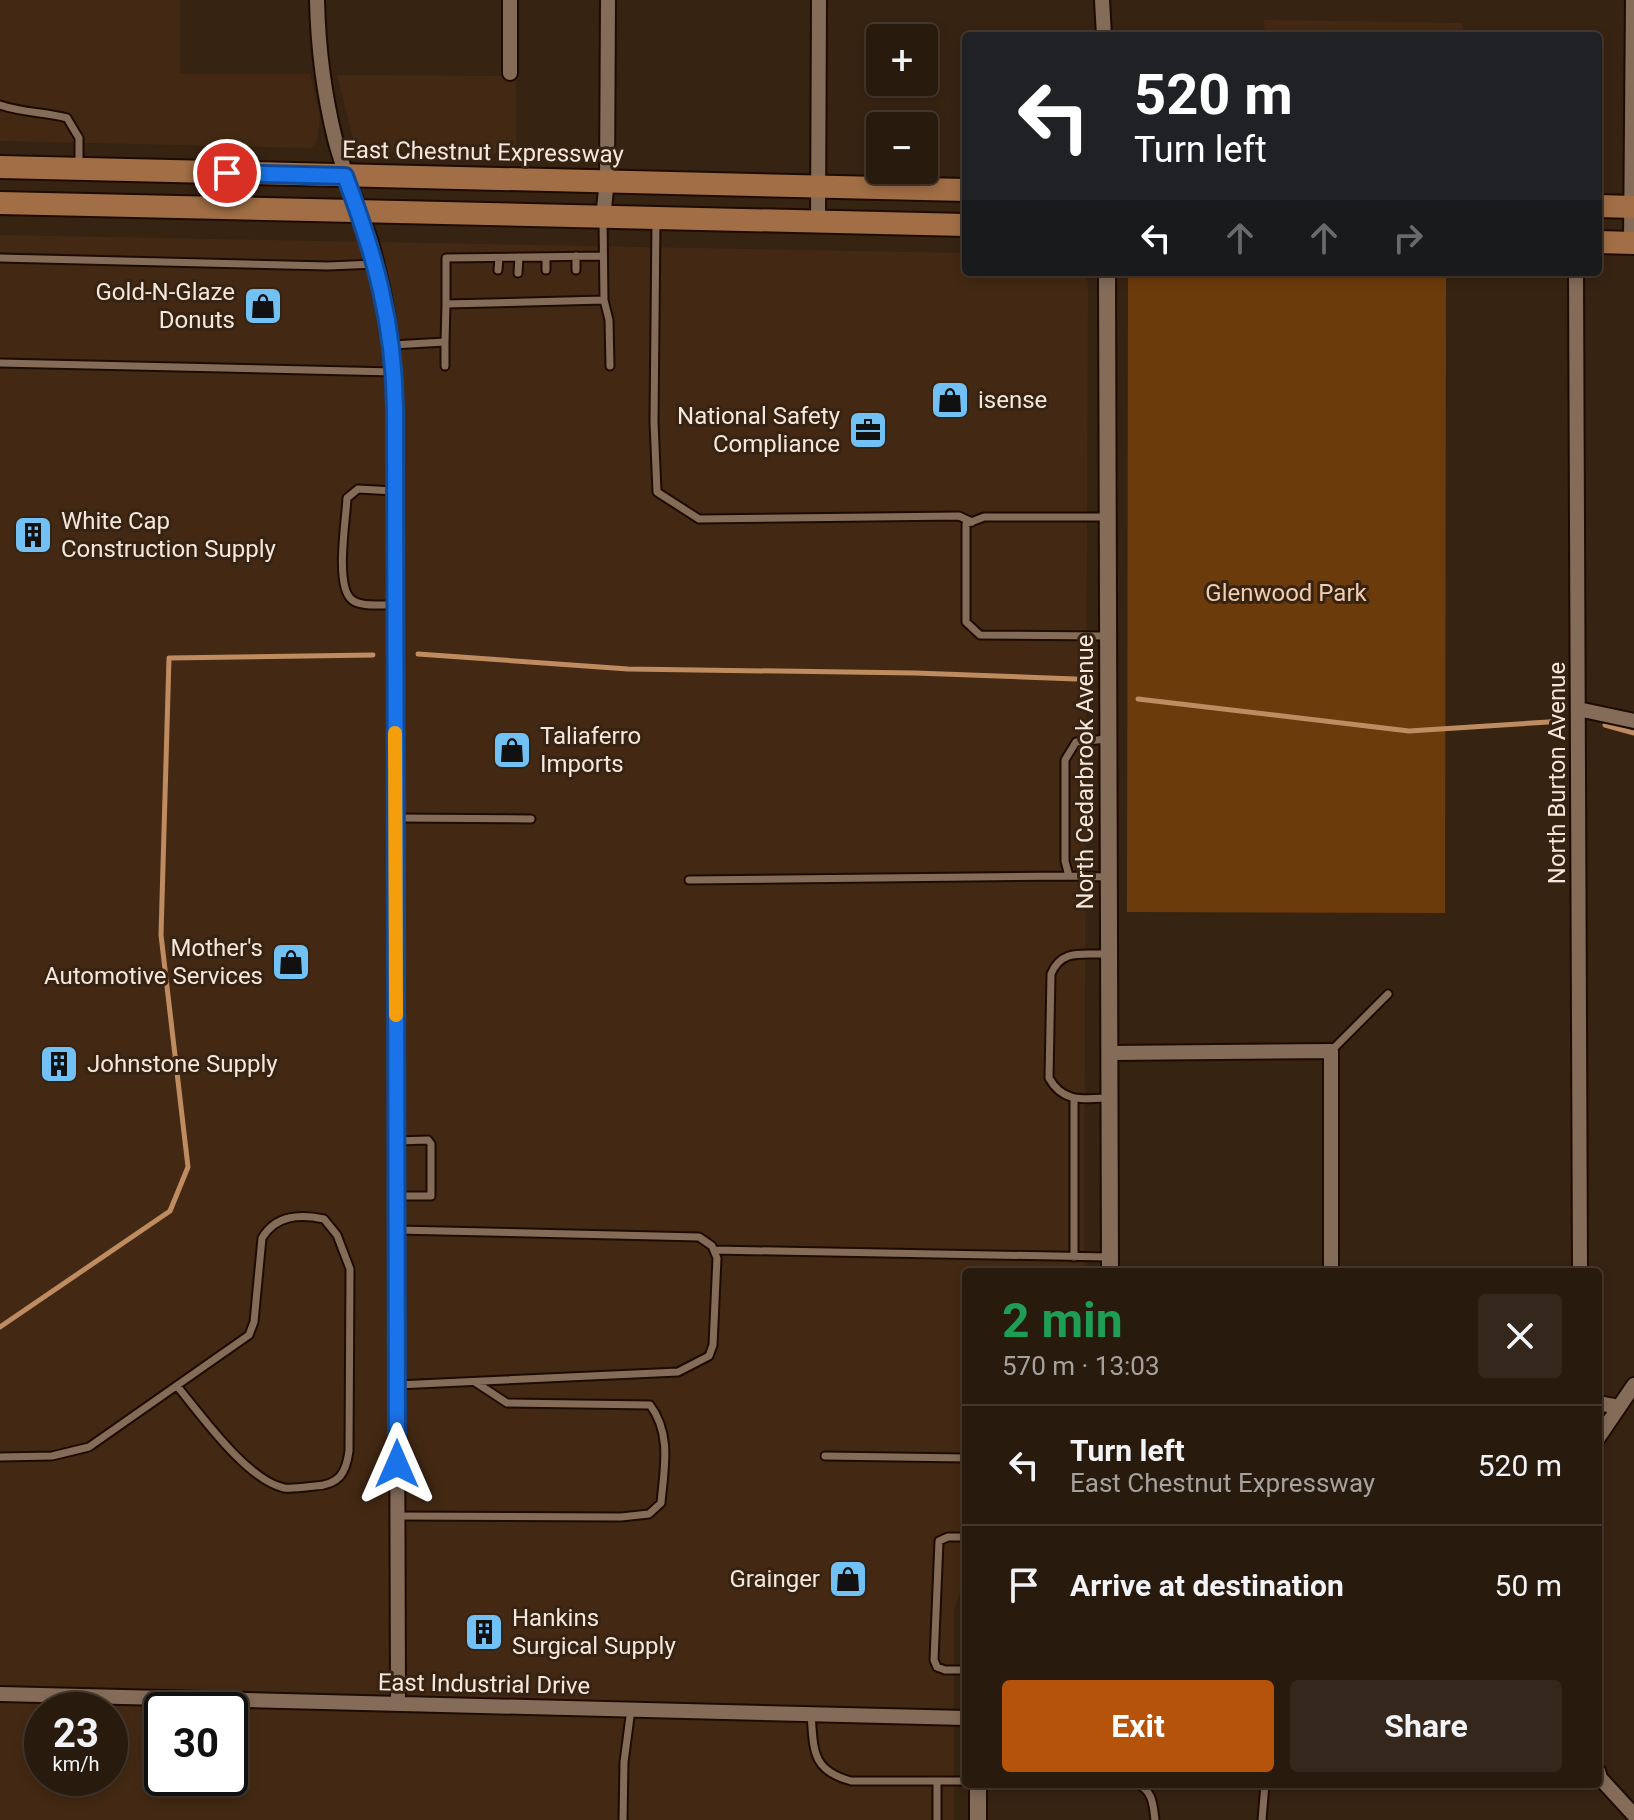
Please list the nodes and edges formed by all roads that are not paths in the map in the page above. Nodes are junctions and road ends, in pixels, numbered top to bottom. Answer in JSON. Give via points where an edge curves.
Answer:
{"nodes":[{"id":1,"x":317,"y":0,"type":"edge"},
{"id":2,"x":510,"y":0,"type":"edge"},
{"id":3,"x":608,"y":0,"type":"edge"},
{"id":4,"x":819,"y":0,"type":"edge"},
{"id":5,"x":1102,"y":0,"type":"edge"},
{"id":6,"x":1633,"y":0,"type":"edge"},
{"id":7,"x":1104,"y":32,"type":"edge"},
{"id":8,"x":510,"y":73,"type":"dead end"},
{"id":9,"x":0,"y":105,"type":"edge"},
{"id":10,"x":0,"y":167,"type":"edge"},
{"id":11,"x":79,"y":169,"type":"junction"},
{"id":12,"x":345,"y":176,"type":"junction"},
{"id":13,"x":607,"y":180,"type":"junction"},
{"id":14,"x":818,"y":187,"type":"junction"},
{"id":15,"x":962,"y":190,"type":"edge"},
{"id":16,"x":0,"y":203,"type":"edge"},
{"id":17,"x":1602,"y":206,"type":"edge"},
{"id":18,"x":1632,"y":207,"type":"edge"},
{"id":19,"x":359,"y":213,"type":"junction"},
{"id":20,"x":603,"y":218,"type":"junction"},
{"id":21,"x":656,"y":219,"type":"junction"},
{"id":22,"x":818,"y":222,"type":"junction"},
{"id":23,"x":962,"y":225,"type":"edge"},
{"id":24,"x":1602,"y":242,"type":"edge"},
{"id":25,"x":1632,"y":243,"type":"edge"},
{"id":26,"x":576,"y":256,"type":"junction"},
{"id":27,"x":603,"y":256,"type":"junction"},
{"id":28,"x":519,"y":257,"type":"junction"},
{"id":29,"x":546,"y":257,"type":"junction"},
{"id":30,"x":0,"y":258,"type":"edge"},
{"id":31,"x":480,"y":258,"type":"junction"},
{"id":32,"x":499,"y":258,"type":"junction"},
{"id":33,"x":376,"y":264,"type":"junction"},
{"id":34,"x":480,"y":270,"type":"dead end"},
{"id":35,"x":498,"y":270,"type":"dead end"},
{"id":36,"x":546,"y":270,"type":"dead end"},
{"id":37,"x":576,"y":270,"type":"dead end"},
{"id":38,"x":518,"y":273,"type":"dead end"},
{"id":39,"x":1107,"y":276,"type":"edge"},
{"id":40,"x":1576,"y":276,"type":"edge"},
{"id":41,"x":517,"y":288,"type":"dead end"},
{"id":42,"x":546,"y":289,"type":"dead end"},
{"id":43,"x":576,"y":289,"type":"dead end"},
{"id":44,"x":479,"y":290,"type":"dead end"},
{"id":45,"x":498,"y":290,"type":"dead end"},
{"id":46,"x":575,"y":300,"type":"junction"},
{"id":47,"x":604,"y":300,"type":"junction"},
{"id":48,"x":517,"y":301,"type":"junction"},
{"id":49,"x":545,"y":301,"type":"junction"},
{"id":50,"x":479,"y":302,"type":"junction"},
{"id":51,"x":497,"y":302,"type":"junction"},
{"id":52,"x":446,"y":304,"type":"junction"},
{"id":53,"x":445,"y":342,"type":"junction"},
{"id":54,"x":392,"y":345,"type":"junction"},
{"id":55,"x":0,"y":363,"type":"edge"},
{"id":56,"x":445,"y":366,"type":"dead end"},
{"id":57,"x":610,"y":366,"type":"dead end"},
{"id":58,"x":394,"y":372,"type":"junction"},
{"id":59,"x":395,"y":491,"type":"junction"},
{"id":60,"x":1108,"y":517,"type":"junction"},
{"id":61,"x":972,"y":522,"type":"junction"},
{"id":62,"x":395,"y":605,"type":"junction"},
{"id":63,"x":1108,"y":636,"type":"junction"},
{"id":64,"x":1578,"y":709,"type":"junction"},
{"id":65,"x":1634,"y":721,"type":"edge"},
{"id":66,"x":1109,"y":739,"type":"junction"},
{"id":67,"x":396,"y":818,"type":"junction"},
{"id":68,"x":531,"y":819,"type":"dead end"},
{"id":69,"x":1069,"y":876,"type":"junction"},
{"id":70,"x":1109,"y":877,"type":"junction"},
{"id":71,"x":689,"y":880,"type":"dead end"},
{"id":72,"x":1109,"y":954,"type":"junction"},
{"id":73,"x":1388,"y":994,"type":"dead end"},
{"id":74,"x":1331,"y":1051,"type":"junction"},
{"id":75,"x":1109,"y":1053,"type":"junction"},
{"id":76,"x":1110,"y":1098,"type":"junction"},
{"id":77,"x":1074,"y":1099,"type":"junction"},
{"id":78,"x":396,"y":1141,"type":"junction"},
{"id":79,"x":396,"y":1196,"type":"junction"},
{"id":80,"x":397,"y":1230,"type":"junction"},
{"id":81,"x":714,"y":1250,"type":"junction"},
{"id":82,"x":1074,"y":1257,"type":"junction"},
{"id":83,"x":1110,"y":1265,"type":"edge"},
{"id":84,"x":1331,"y":1268,"type":"edge"},
{"id":85,"x":1580,"y":1268,"type":"edge"},
{"id":86,"x":473,"y":1381,"type":"junction"},
{"id":87,"x":397,"y":1385,"type":"junction"},
{"id":88,"x":1634,"y":1385,"type":"edge"},
{"id":89,"x":177,"y":1386,"type":"junction"},
{"id":90,"x":1602,"y":1404,"type":"edge"},
{"id":91,"x":1619,"y":1407,"type":"junction"},
{"id":92,"x":1602,"y":1432,"type":"edge"},
{"id":93,"x":825,"y":1456,"type":"dead end"},
{"id":94,"x":0,"y":1457,"type":"edge"},
{"id":95,"x":962,"y":1458,"type":"edge"},
{"id":96,"x":397,"y":1516,"type":"junction"},
{"id":97,"x":962,"y":1537,"type":"edge"},
{"id":98,"x":962,"y":1670,"type":"edge"},
{"id":99,"x":0,"y":1694,"type":"edge"},
{"id":100,"x":398,"y":1703,"type":"junction"},
{"id":101,"x":631,"y":1709,"type":"junction"},
{"id":102,"x":811,"y":1714,"type":"junction"},
{"id":103,"x":962,"y":1718,"type":"edge"},
{"id":104,"x":1602,"y":1780,"type":"edge"},
{"id":105,"x":962,"y":1781,"type":"edge"},
{"id":106,"x":937,"y":1782,"type":"junction"},
{"id":107,"x":978,"y":1788,"type":"edge"},
{"id":108,"x":1145,"y":1788,"type":"edge"},
{"id":109,"x":1265,"y":1788,"type":"edge"},
{"id":110,"x":1634,"y":1815,"type":"edge"},
{"id":111,"x":623,"y":1820,"type":"edge"},
{"id":112,"x":937,"y":1820,"type":"edge"},
{"id":113,"x":978,"y":1820,"type":"edge"},
{"id":114,"x":1155,"y":1820,"type":"edge"},
{"id":115,"x":1262,"y":1820,"type":"edge"}],
"edges":[{"from":1,"to":12,"type":"street","via":[[326,93]]},
{"from":2,"to":8,"type":"street"},
{"from":3,"to":13,"type":"street"},
{"from":4,"to":14,"type":"street"},
{"from":5,"to":7,"type":"street"},
{"from":6,"to":18,"type":"street"},
{"from":9,"to":11,"type":"lane","via":[[67,118],[79,138]]},
{"from":10,"to":11,"type":"main road","name":"East Chestnut Expressway"},
{"from":11,"to":12,"type":"main road","name":"East Chestnut Expressway"},
{"from":12,"to":13,"type":"main road","name":"East Chestnut Expressway"},
{"from":12,"to":19,"type":"street"},
{"from":13,"to":14,"type":"main road","name":"East Chestnut Expressway"},
{"from":13,"to":20,"type":"street"},
{"from":14,"to":15,"type":"main road","name":"East Chestnut Expressway"},
{"from":14,"to":22,"type":"street"},
{"from":16,"to":19,"type":"main road"},
{"from":17,"to":18,"type":"main road"},
{"from":18,"to":25,"type":"street"},
{"from":19,"to":20,"type":"main road"},
{"from":19,"to":33,"type":"street"},
{"from":20,"to":21,"type":"main road"},
{"from":20,"to":27,"type":"lane"},
{"from":21,"to":22,"type":"main road"},
{"from":21,"to":61,"type":"lane","via":[[657,492],[699,519],[959,516]]},
{"from":22,"to":23,"type":"main road"},
{"from":24,"to":25,"type":"main road"},
{"from":26,"to":27,"type":"lane"},
{"from":26,"to":29,"type":"lane"},
{"from":26,"to":37,"type":"lane"},
{"from":27,"to":47,"type":"lane"},
{"from":28,"to":29,"type":"lane"},
{"from":28,"to":32,"type":"lane"},
{"from":28,"to":38,"type":"lane"},
{"from":29,"to":36,"type":"lane"},
{"from":30,"to":33,"type":"lane"},
{"from":31,"to":32,"type":"lane"},
{"from":31,"to":34,"type":"lane"},
{"from":31,"to":52,"type":"lane","via":[[446,258]]},
{"from":32,"to":35,"type":"lane"},
{"from":33,"to":54,"type":"street"},
{"from":39,"to":60,"type":"street","name":"North Cedarbrook Avenue"},
{"from":40,"to":64,"type":"street","name":"North Burton Avenue"},
{"from":41,"to":48,"type":"lane"},
{"from":42,"to":49,"type":"lane"},
{"from":43,"to":46,"type":"lane"},
{"from":44,"to":50,"type":"lane"},
{"from":45,"to":51,"type":"lane"},
{"from":46,"to":47,"type":"lane"},
{"from":46,"to":49,"type":"lane"},
{"from":47,"to":57,"type":"lane"},
{"from":48,"to":49,"type":"lane"},
{"from":48,"to":51,"type":"lane"},
{"from":50,"to":51,"type":"lane"},
{"from":50,"to":52,"type":"lane"},
{"from":52,"to":53,"type":"lane"},
{"from":53,"to":54,"type":"lane"},
{"from":53,"to":56,"type":"lane"},
{"from":54,"to":58,"type":"street"},
{"from":55,"to":58,"type":"lane"},
{"from":58,"to":59,"type":"street"},
{"from":59,"to":62,"type":"street"},
{"from":59,"to":62,"type":"lane","via":[[358,489],[347,498],[342,584],[351,600],[360,604]]},
{"from":60,"to":61,"type":"lane","via":[[984,517]]},
{"from":60,"to":63,"type":"street","name":"North Cedarbrook Avenue"},
{"from":61,"to":63,"type":"lane","via":[[966,524],[966,622],[980,635]]},
{"from":62,"to":67,"type":"street"},
{"from":63,"to":66,"type":"street","name":"North Cedarbrook Avenue"},
{"from":64,"to":65,"type":"street"},
{"from":64,"to":85,"type":"street","name":"North Burton Avenue"},
{"from":66,"to":69,"type":"lane","via":[[1076,742],[1065,760]]},
{"from":66,"to":70,"type":"street","name":"North Cedarbrook Avenue"},
{"from":67,"to":68,"type":"lane"},
{"from":67,"to":78,"type":"street"},
{"from":69,"to":70,"type":"lane"},
{"from":69,"to":71,"type":"lane"},
{"from":70,"to":72,"type":"street","name":"North Cedarbrook Avenue"},
{"from":72,"to":75,"type":"street","name":"North Cedarbrook Avenue"},
{"from":72,"to":77,"type":"lane","via":[[1067,955],[1051,974],[1049,1078],[1055,1089]]},
{"from":73,"to":74,"type":"lane"},
{"from":74,"to":75,"type":"street"},
{"from":74,"to":84,"type":"street"},
{"from":75,"to":76,"type":"street","name":"North Cedarbrook Avenue"},
{"from":76,"to":77,"type":"lane"},
{"from":76,"to":83,"type":"street","name":"North Cedarbrook Avenue"},
{"from":77,"to":82,"type":"lane"},
{"from":78,"to":79,"type":"street"},
{"from":78,"to":79,"type":"lane","via":[[428,1140],[433,1187],[431,1196]]},
{"from":79,"to":80,"type":"street"},
{"from":80,"to":81,"type":"lane","via":[[699,1237]]},
{"from":80,"to":87,"type":"street"},
{"from":81,"to":82,"type":"lane"},
{"from":81,"to":86,"type":"lane","via":[[709,1356],[678,1372]]},
{"from":82,"to":83,"type":"lane"},
{"from":86,"to":87,"type":"lane"},
{"from":86,"to":96,"type":"lane","via":[[507,1403],[650,1405],[666,1447],[661,1503],[649,1514],[621,1517]]},
{"from":87,"to":96,"type":"street"},
{"from":88,"to":91,"type":"street"},
{"from":89,"to":89,"type":"lane","via":[[249,1335],[262,1238],[269,1227],[290,1217],[324,1219],[337,1235],[350,1269],[349,1451],[338,1479],[284,1488],[268,1481],[237,1457]]},
{"from":89,"to":94,"type":"lane","via":[[89,1447],[52,1456]]},
{"from":90,"to":91,"type":"street"},
{"from":91,"to":92,"type":"street"},
{"from":93,"to":95,"type":"lane"},
{"from":96,"to":100,"type":"street"},
{"from":97,"to":98,"type":"lane","via":[[939,1541],[934,1660],[945,1670]]},
{"from":99,"to":100,"type":"street","name":"East Industrial Drive"},
{"from":100,"to":101,"type":"street","name":"East Industrial Drive"},
{"from":101,"to":102,"type":"street","name":"East Industrial Drive"},
{"from":101,"to":111,"type":"lane"},
{"from":102,"to":103,"type":"street","name":"East Industrial Drive"},
{"from":102,"to":106,"type":"lane","via":[[814,1752],[835,1777]]},
{"from":104,"to":110,"type":"street"},
{"from":105,"to":106,"type":"lane"},
{"from":106,"to":112,"type":"lane"},
{"from":107,"to":113,"type":"street"},
{"from":108,"to":114,"type":"lane"},
{"from":109,"to":115,"type":"lane"}]}
